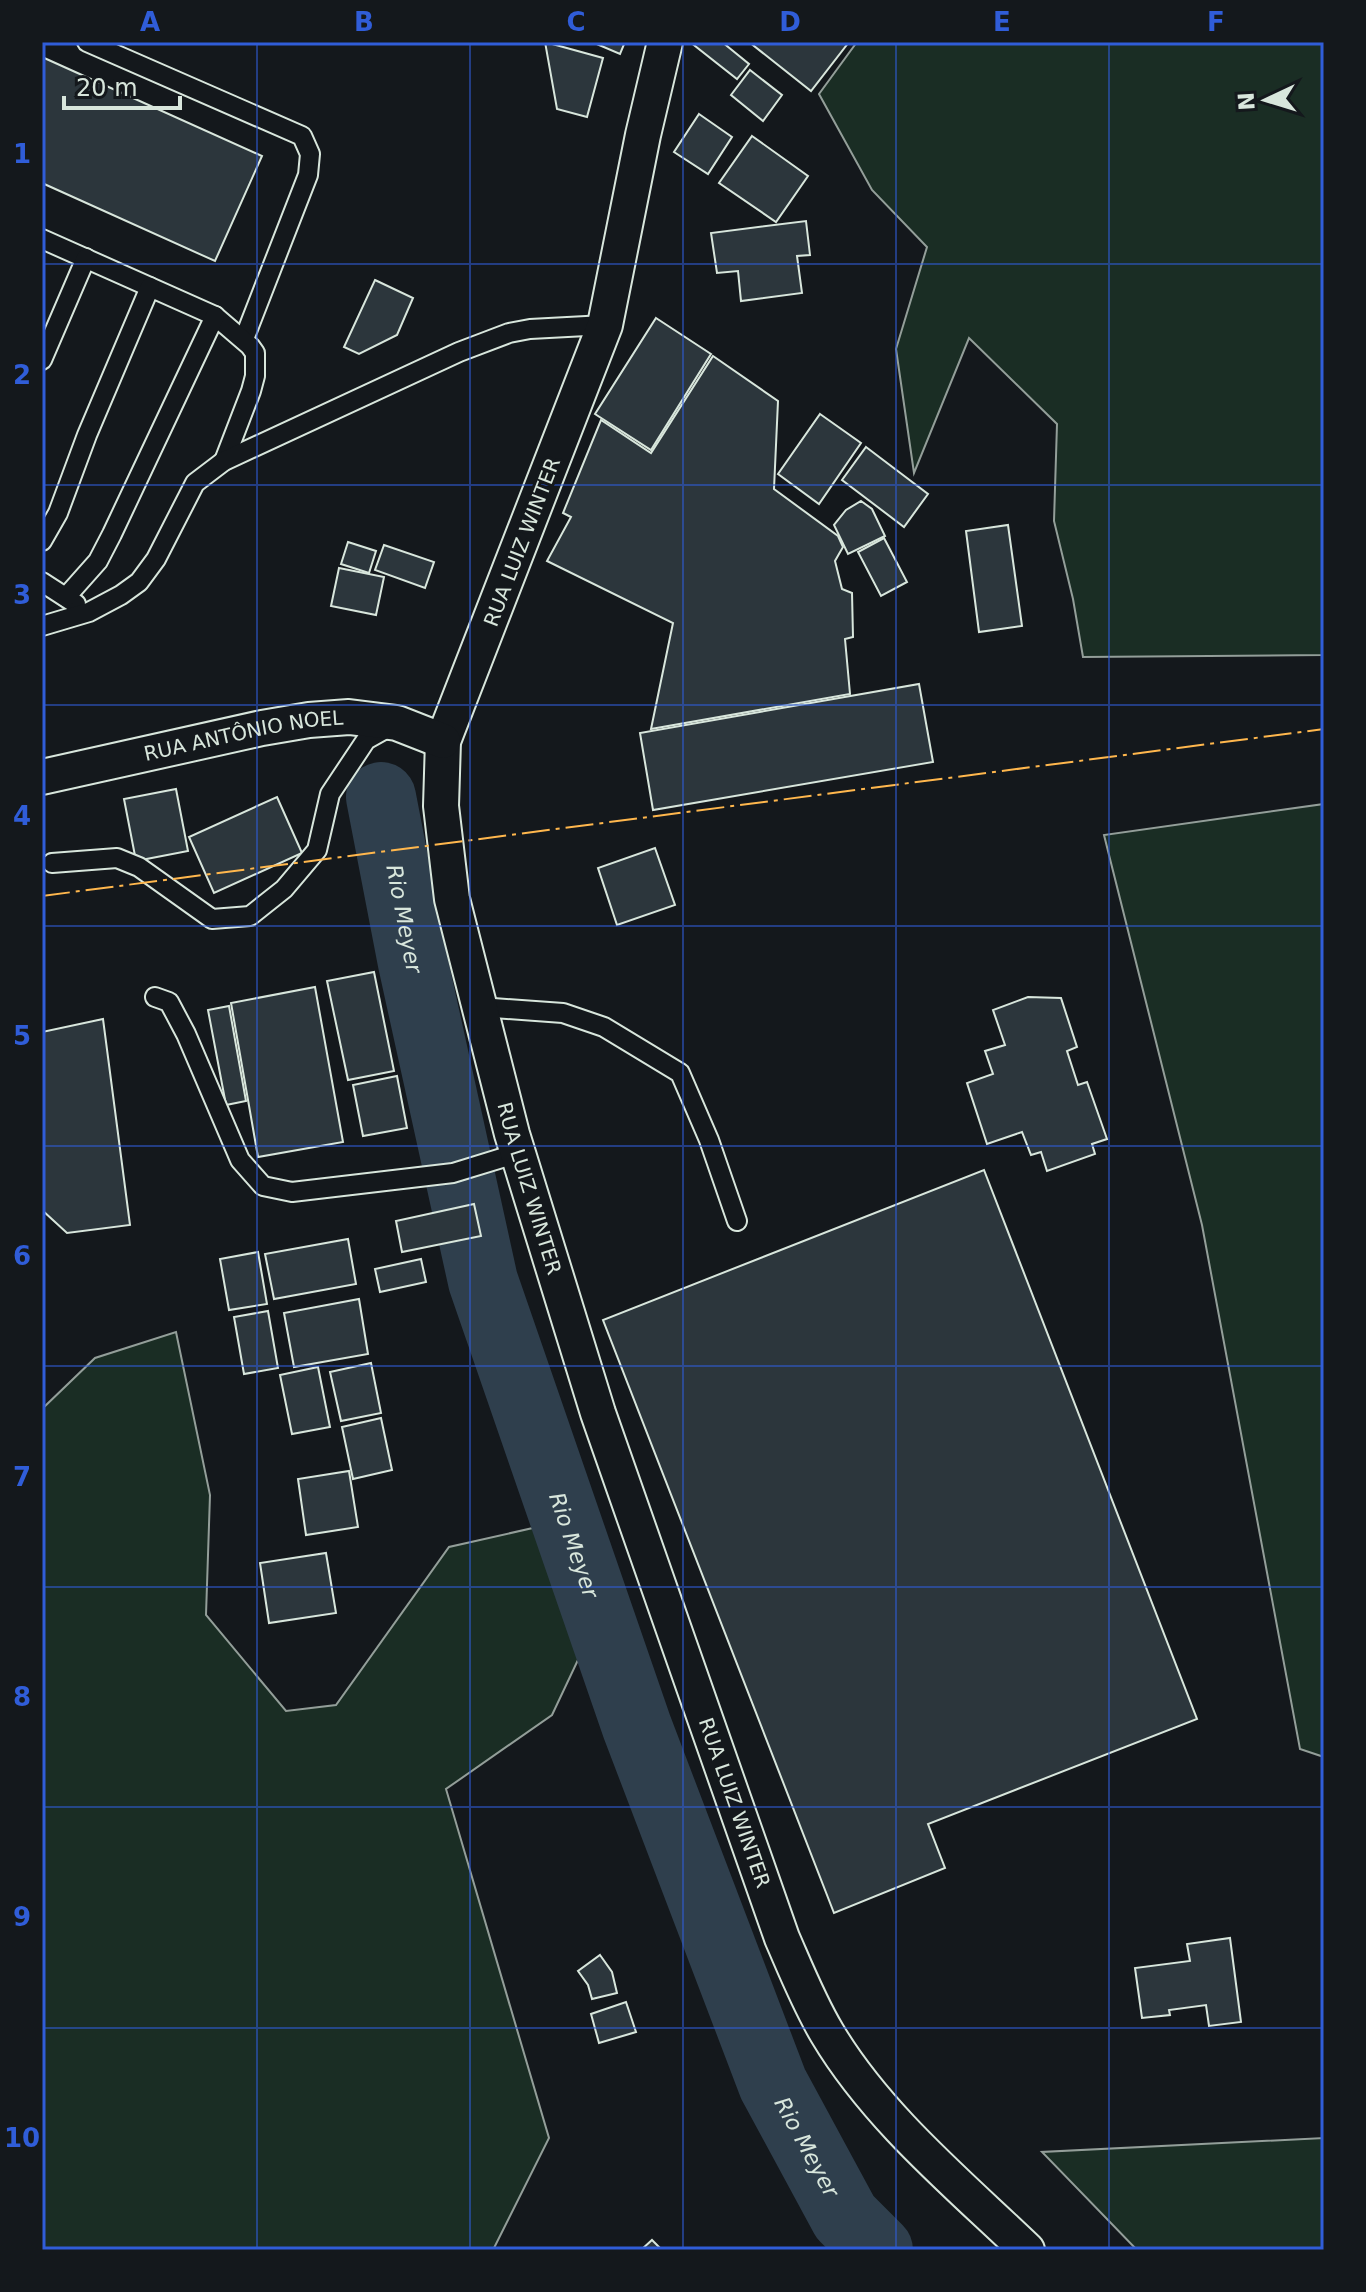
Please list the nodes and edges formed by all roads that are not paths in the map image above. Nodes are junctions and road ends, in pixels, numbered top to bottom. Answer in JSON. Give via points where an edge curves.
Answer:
{"nodes":[{"id":1,"x":87,"y":42,"type":"edge"},
{"id":2,"x":665,"y":42,"type":"edge"},
{"id":3,"x":42,"y":239,"type":"edge"},
{"id":4,"x":86,"y":258,"type":"junction"},
{"id":5,"x":150,"y":287,"type":"junction"},
{"id":6,"x":215,"y":316,"type":"junction"},
{"id":7,"x":605,"y":325,"type":"junction"},
{"id":8,"x":244,"y":339,"type":"junction"},
{"id":9,"x":42,"y":360,"type":"edge"},
{"id":10,"x":224,"y":461,"type":"junction"},
{"id":11,"x":42,"y":541,"type":"edge"},
{"id":12,"x":42,"y":582,"type":"edge"},
{"id":13,"x":66,"y":597,"type":"junction"},
{"id":14,"x":89,"y":612,"type":"junction"},
{"id":15,"x":42,"y":626,"type":"edge"},
{"id":16,"x":397,"y":723,"type":"junction"},
{"id":17,"x":443,"y":741,"type":"junction"},
{"id":18,"x":42,"y":777,"type":"edge"},
{"id":19,"x":52,"y":863,"type":"dead end"},
{"id":20,"x":155,"y":997,"type":"dead end"},
{"id":21,"x":480,"y":1007,"type":"junction"},
{"id":22,"x":516,"y":1154,"type":"junction"},
{"id":23,"x":737,"y":1221,"type":"dead end"},
{"id":24,"x":1027,"y":2250,"type":"edge"}],
"edges":[{"from":1,"to":8,"type":"lane","via":[[302,136],[310,154],[308,175]]},
{"from":2,"to":7,"type":"street","name":"RUA LUIZ WINTER"},
{"from":3,"to":4,"type":"lane"},
{"from":4,"to":5,"type":"lane"},
{"from":4,"to":9,"type":"lane"},
{"from":5,"to":6,"type":"lane"},
{"from":5,"to":11,"type":"lane"},
{"from":6,"to":8,"type":"lane"},
{"from":6,"to":13,"type":"lane","via":[[98,561]]},
{"from":7,"to":10,"type":"lane","via":[[530,329],[499,337]]},
{"from":7,"to":17,"type":"street","name":"RUA LUIZ WINTER"},
{"from":8,"to":10,"type":"lane","via":[[257,364]]},
{"from":10,"to":14,"type":"lane","via":[[195,483],[139,582]]},
{"from":12,"to":13,"type":"lane"},
{"from":13,"to":14,"type":"lane"},
{"from":14,"to":15,"type":"lane"},
{"from":16,"to":17,"type":"street","name":"RUA ANTÔNIO NOEL"},
{"from":16,"to":18,"type":"street","name":"RUA ANTÔNIO NOEL","via":[[349,717],[309,720]]},
{"from":16,"to":19,"type":"lane","via":[[366,740],[330,794],[317,850],[284,889],[250,916],[212,919],[139,867],[117,858]]},
{"from":17,"to":21,"type":"street","name":"RUA LUIZ WINTER","via":[[441,806],[452,899]]},
{"from":20,"to":22,"type":"lane","via":[[169,1002],[240,1160],[263,1186],[292,1192],[453,1173]]},
{"from":21,"to":22,"type":"street","name":"RUA LUIZ WINTER"},
{"from":21,"to":23,"type":"lane","via":[[563,1013],[604,1027],[680,1073]]},
{"from":22,"to":24,"type":"street","name":"RUA LUIZ WINTER","via":[[598,1413],[804,1991],[865,2086],[910,2138]]}]}
